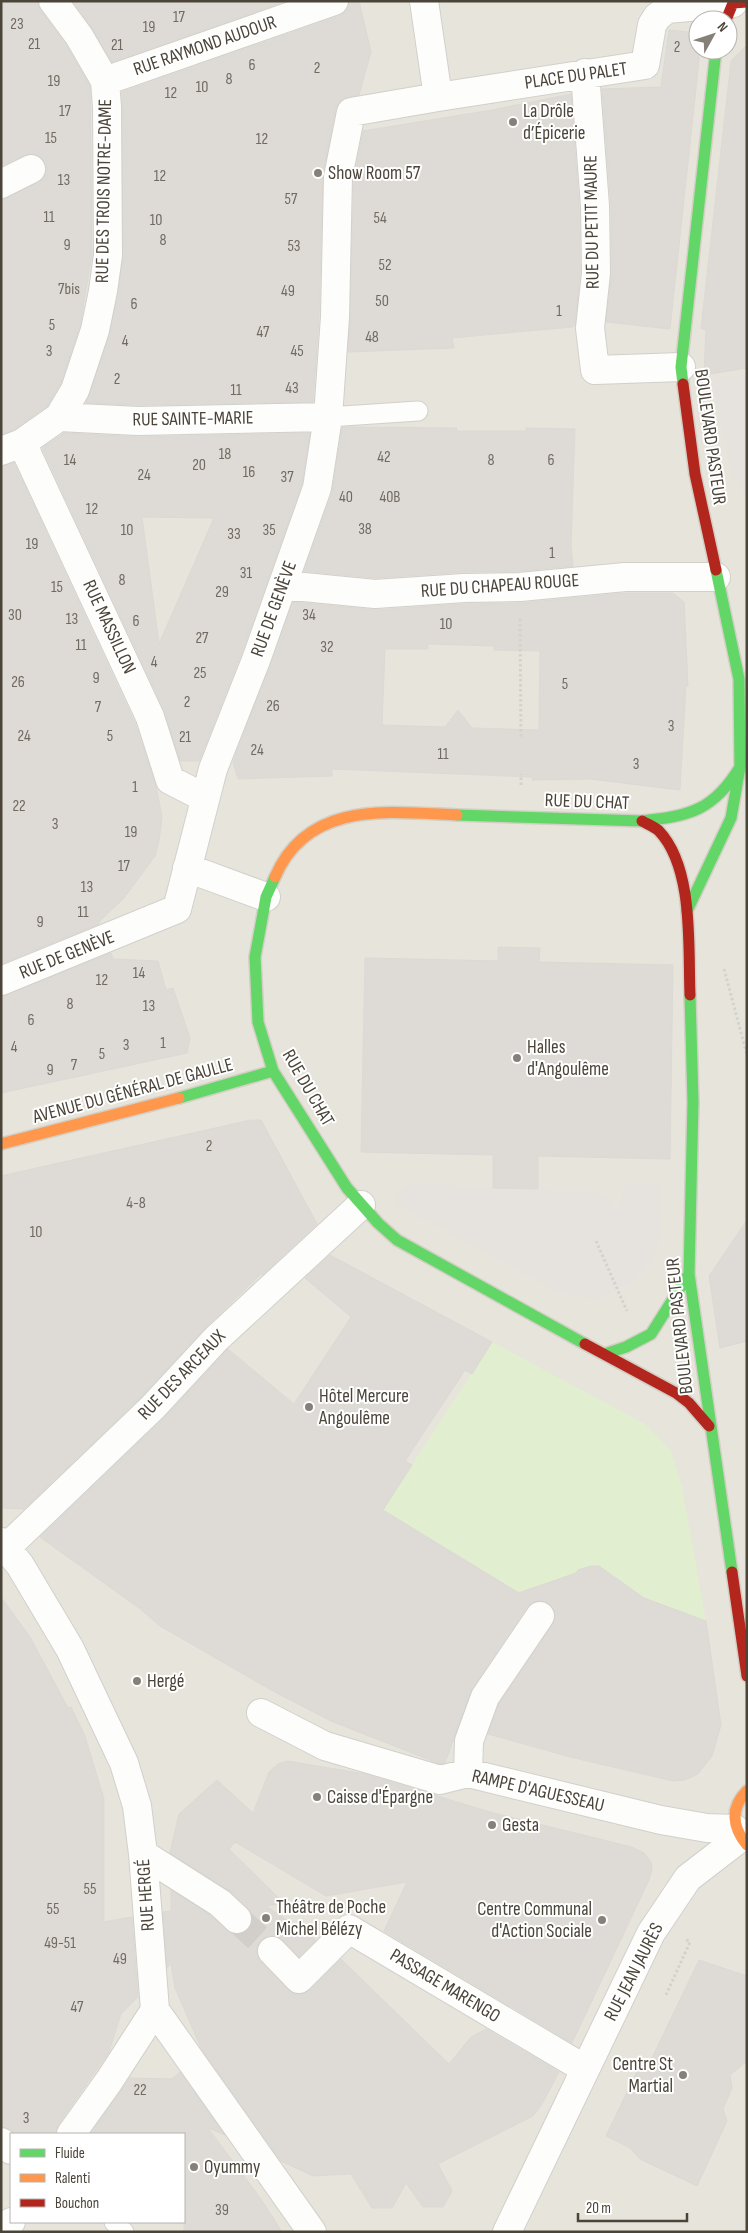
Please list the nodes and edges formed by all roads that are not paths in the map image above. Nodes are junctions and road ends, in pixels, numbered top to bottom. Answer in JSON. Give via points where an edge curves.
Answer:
{"nodes":[{"id":1,"x":53,"y":1,"type":"edge"},
{"id":2,"x":334,"y":1,"type":"edge"},
{"id":3,"x":424,"y":1,"type":"edge"},
{"id":4,"x":734,"y":6,"type":"edge"},
{"id":5,"x":715,"y":60,"type":"edge"},
{"id":6,"x":585,"y":74,"type":"junction"},
{"id":7,"x":105,"y":81,"type":"junction"},
{"id":8,"x":438,"y":97,"type":"junction"},
{"id":9,"x":351,"y":112,"type":"joint"},
{"id":10,"x":31,"y":169,"type":"dead end"},
{"id":11,"x":1,"y":184,"type":"edge"},
{"id":12,"x":681,"y":367,"type":"junction"},
{"id":13,"x":418,"y":410,"type":"dead end"},
{"id":14,"x":59,"y":417,"type":"junction"},
{"id":15,"x":328,"y":417,"type":"junction"},
{"id":16,"x":12,"y":447,"type":"edge"},
{"id":17,"x":716,"y":577,"type":"junction"},
{"id":18,"x":283,"y":585,"type":"junction"},
{"id":19,"x":740,"y":767,"type":"junction"},
{"id":20,"x":205,"y":798,"type":"junction"},
{"id":21,"x":642,"y":821,"type":"junction"},
{"id":22,"x":188,"y":868,"type":"junction"},
{"id":23,"x":266,"y":897,"type":"junction"},
{"id":24,"x":687,"y":911,"type":"junction"},
{"id":25,"x":1,"y":981,"type":"edge"},
{"id":26,"x":273,"y":1071,"type":"junction"},
{"id":27,"x":1,"y":1144,"type":"edge"},
{"id":28,"x":361,"y":1205,"type":"junction"},
{"id":29,"x":689,"y":1274,"type":"junction"},
{"id":30,"x":605,"y":1354,"type":"junction"},
{"id":31,"x":709,"y":1426,"type":"junction"},
{"id":32,"x":4,"y":1545,"type":"edge"},
{"id":33,"x":540,"y":1616,"type":"dead end"},
{"id":34,"x":747,"y":1676,"type":"edge"},
{"id":35,"x":261,"y":1713,"type":"dead end"},
{"id":36,"x":468,"y":1773,"type":"junction"},
{"id":37,"x":747,"y":1791,"type":"edge"},
{"id":38,"x":741,"y":1837,"type":"edge"},
{"id":39,"x":143,"y":1854,"type":"junction"},
{"id":40,"x":237,"y":1919,"type":"tunnel mouth"},
{"id":41,"x":272,"y":1951,"type":"tunnel mouth"},
{"id":42,"x":155,"y":2010,"type":"junction"},
{"id":43,"x":585,"y":2069,"type":"junction"},
{"id":44,"x":72,"y":2133,"type":"edge"},
{"id":45,"x":115,"y":2223,"type":"edge"},
{"id":46,"x":124,"y":2232,"type":"edge"},
{"id":47,"x":312,"y":2232,"type":"edge"},
{"id":48,"x":507,"y":2232,"type":"edge"}],
"edges":[{"from":1,"to":7,"type":"street","name":"RUE DES TROIS NOTRE-DAME","via":[[79,36]]},
{"from":2,"to":7,"type":"street","name":"RUE RAYMOND AUDOUR"},
{"from":3,"to":8,"type":"street"},
{"from":4,"to":6,"type":"street","name":"PLACE DU PALET","via":[[667,9],[652,25],[645,66]]},
{"from":5,"to":12,"type":"street","name":"BOULEVARD PASTEUR"},
{"from":6,"to":8,"type":"street","name":"PLACE DU PALET"},
{"from":6,"to":12,"type":"street","name":"RUE DU PETIT MAURE","via":[[595,206],[596,273],[590,328],[595,370]]},
{"from":7,"to":14,"type":"street","name":"RUE DES TROIS NOTRE-DAME","via":[[108,106],[102,153],[108,255],[95,330],[75,390]]},
{"from":8,"to":9,"type":"street","name":"PLACE DU PALET"},
{"from":9,"to":15,"type":"street","name":"RUE DE GENÈVE","via":[[338,177],[335,317]]},
{"from":10,"to":11,"type":"street"},
{"from":12,"to":17,"type":"street","name":"BOULEVARD PASTEUR","via":[[695,474]]},
{"from":13,"to":15,"type":"lane"},
{"from":14,"to":15,"type":"street","name":"RUE SAINTE-MARIE","via":[[138,421]]},
{"from":14,"to":16,"type":"street"},
{"from":15,"to":18,"type":"street","name":"RUE DE GENÈVE","via":[[317,488]]},
{"from":16,"to":20,"type":"street","name":"RUE MASSILLON","via":[[150,717],[170,780]]},
{"from":17,"to":18,"type":"street","name":"RUE DU CHAPEAU ROUGE","via":[[625,577],[520,587],[375,594]]},
{"from":17,"to":19,"type":"street","name":"BOULEVARD PASTEUR","via":[[739,679]]},
{"from":18,"to":20,"type":"street","name":"RUE DE GENÈVE"},
{"from":19,"to":21,"type":"street","via":[[724,792],[711,802],[684,816]]},
{"from":19,"to":24,"type":"street","name":"BOULEVARD PASTEUR","via":[[731,818]]},
{"from":20,"to":22,"type":"street","name":"RUE DE GENÈVE"},
{"from":21,"to":23,"type":"street","name":"RUE DU CHAT","via":[[378,812],[335,819],[303,838],[282,860]]},
{"from":21,"to":24,"type":"street","name":"BOULEVARD PASTEUR","via":[[658,830],[677,858]]},
{"from":22,"to":23,"type":"street"},
{"from":22,"to":25,"type":"street","name":"RUE DE GENÈVE","via":[[177,908]]},
{"from":23,"to":26,"type":"street","name":"RUE DU CHAT","via":[[255,957],[258,1022]]},
{"from":24,"to":29,"type":"street","name":"BOULEVARD PASTEUR","via":[[693,1102]]},
{"from":26,"to":27,"type":"street","name":"AVENUE DU GÉNÉRAL DE GAULLE"},
{"from":26,"to":28,"type":"street","name":"RUE DU CHAT"},
{"from":28,"to":30,"type":"street","name":"RUE DU CHAT","via":[[397,1240]]},
{"from":28,"to":32,"type":"street","name":"RUE DES ARCEAUX","via":[[216,1339],[153,1407]]},
{"from":29,"to":30,"type":"street","via":[[651,1334]]},
{"from":29,"to":31,"type":"street","name":"BOULEVARD PASTEUR"},
{"from":30,"to":31,"type":"street","name":"RUE DU CHAT","via":[[676,1393],[690,1403]]},
{"from":31,"to":34,"type":"street","name":"BOULEVARD PASTEUR"},
{"from":32,"to":39,"type":"street","name":"RUE HERGÉ","via":[[20,1565],[70,1649],[124,1763],[137,1806]]},
{"from":33,"to":36,"type":"street","via":[[485,1697],[469,1741]]},
{"from":35,"to":36,"type":"street","name":"RAMPE D'AGUESSEAU","via":[[325,1746],[440,1780]]},
{"from":36,"to":38,"type":"street","name":"RAMPE D'AGUESSEAU"},
{"from":37,"to":38,"type":"street","via":[[735,1809]]},
{"from":38,"to":43,"type":"street","name":"RUE JEAN JAURÈS","via":[[688,1878],[651,1933]]},
{"from":39,"to":40,"type":"street","via":[[220,1903]]},
{"from":39,"to":42,"type":"street","name":"RUE HERGÉ"},
{"from":41,"to":43,"type":"street","name":"PASSAGE MARENGO","via":[[299,1979],[350,1929]]},
{"from":42,"to":44,"type":"street"},
{"from":42,"to":47,"type":"street"},
{"from":43,"to":48,"type":"street","name":"RUE JEAN JAURÈS"},
{"from":45,"to":46,"type":"lane"}]}
